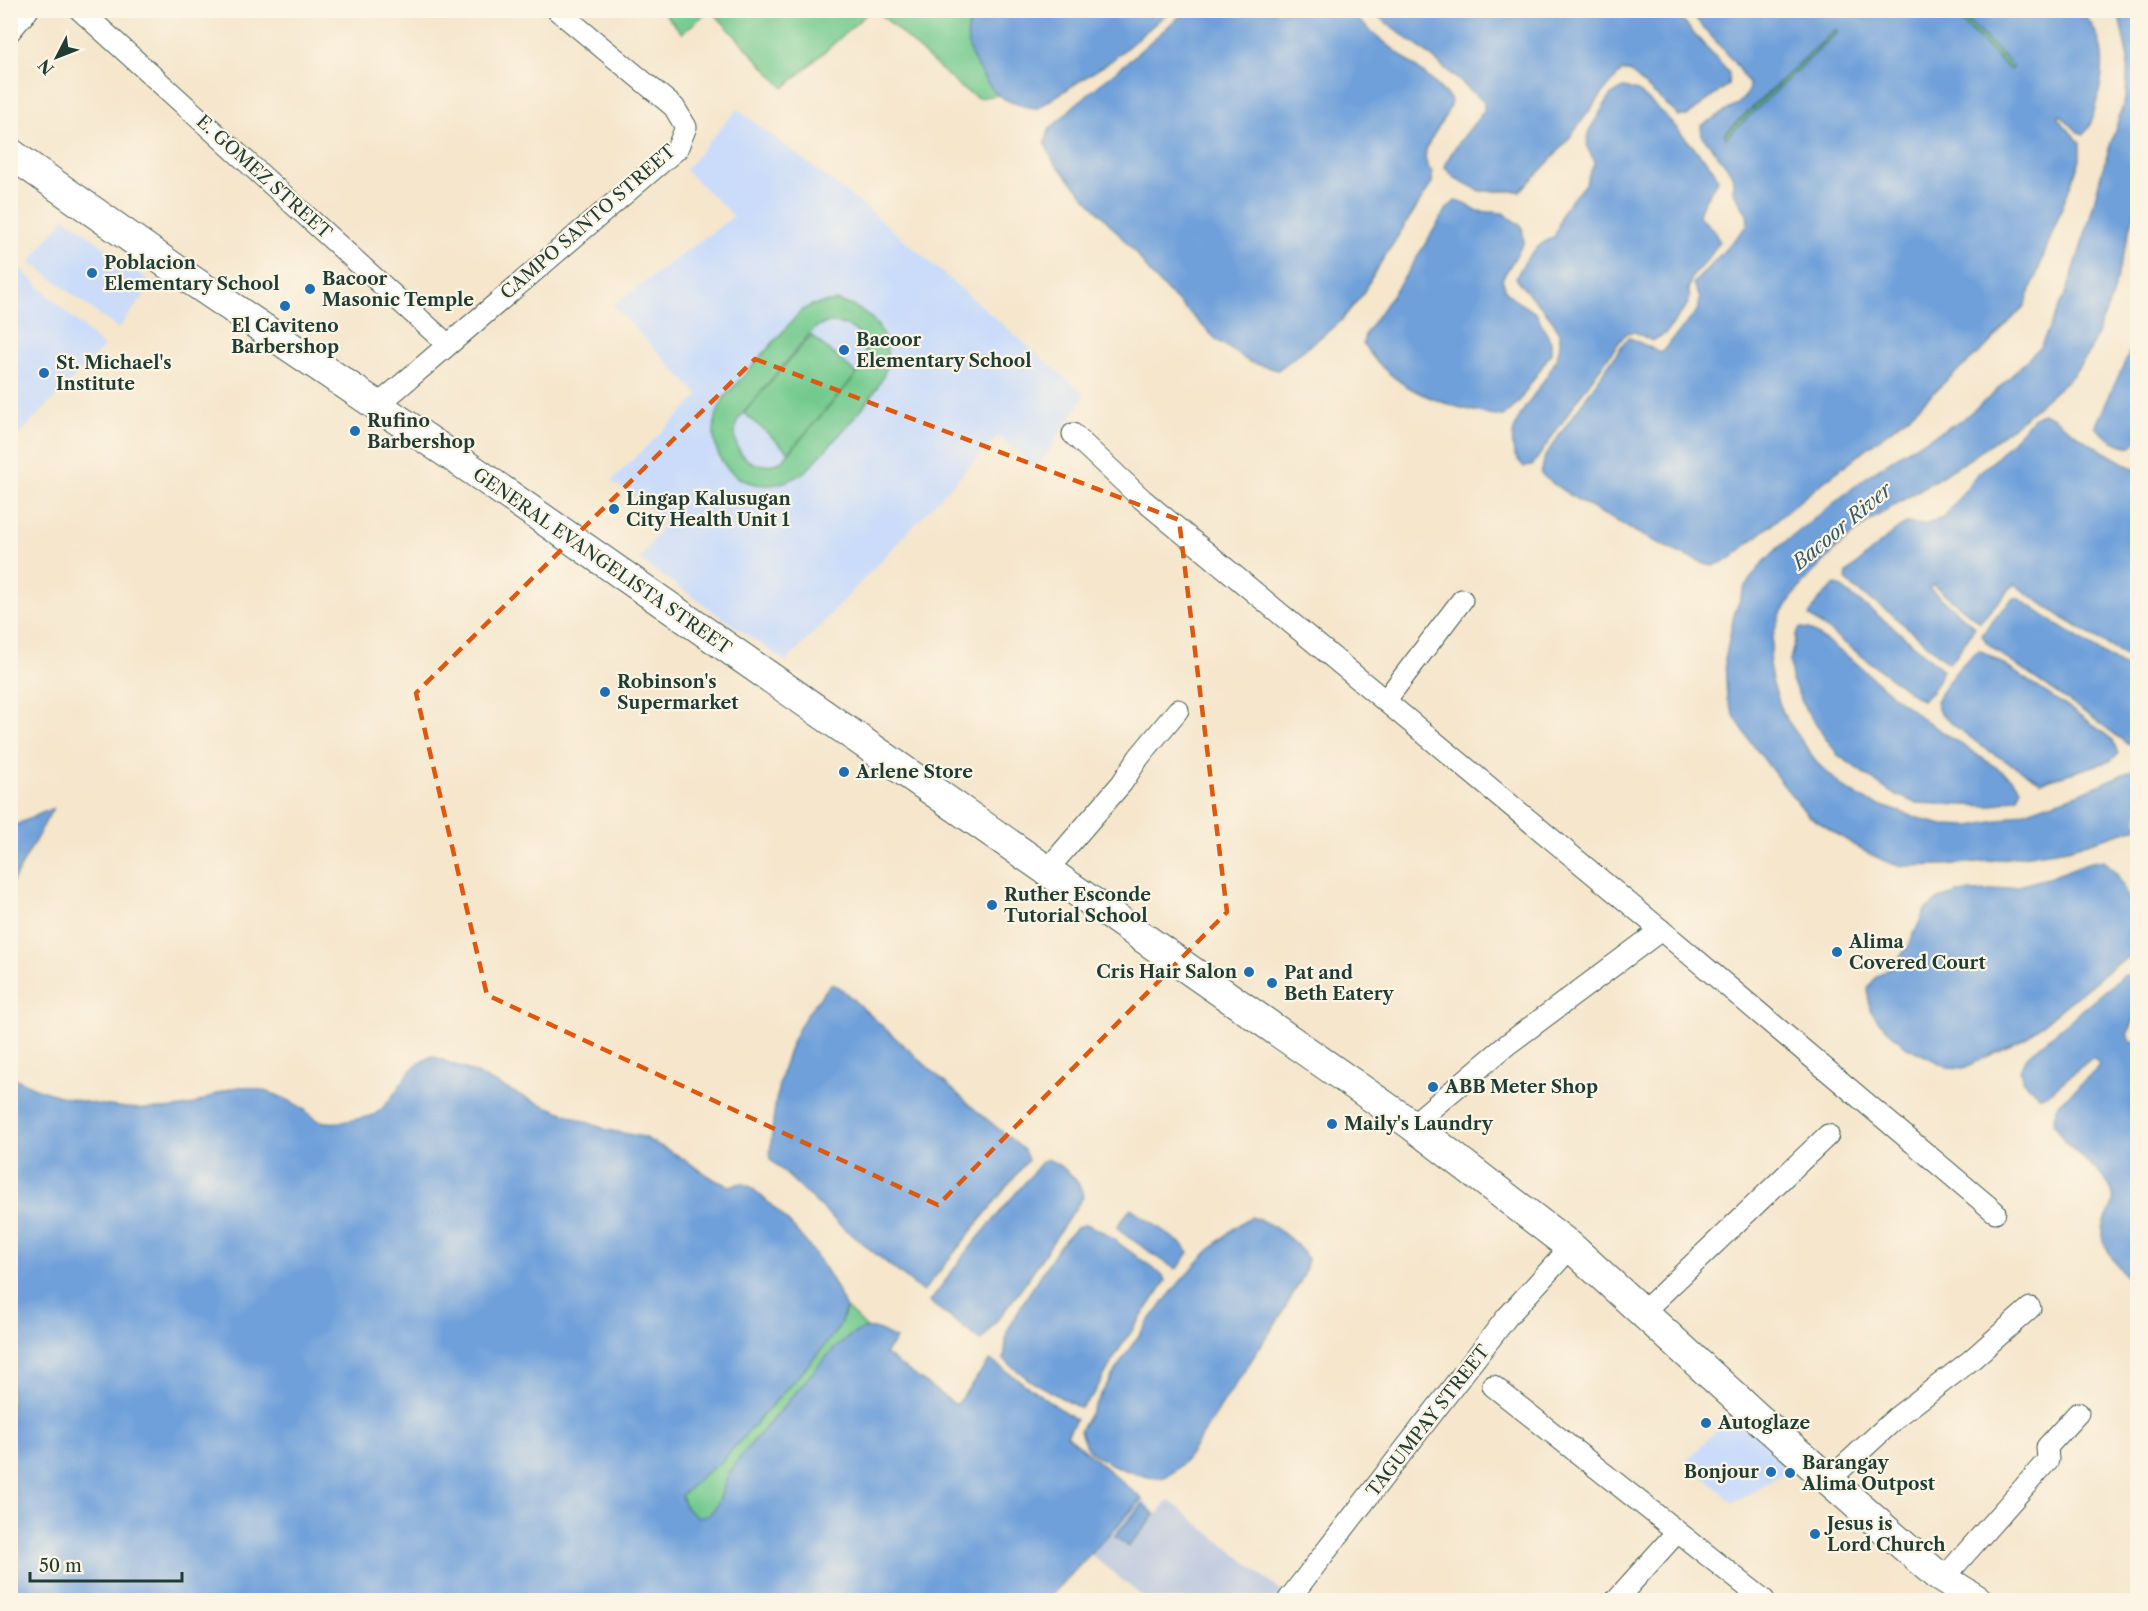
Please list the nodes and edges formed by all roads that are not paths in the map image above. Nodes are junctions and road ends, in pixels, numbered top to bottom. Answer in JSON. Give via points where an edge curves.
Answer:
{"nodes":[{"id":1,"x":28,"y":10,"type":"edge"},
{"id":2,"x":80,"y":10,"type":"edge"},
{"id":3,"x":556,"y":10,"type":"edge"},
{"id":4,"x":10,"y":31,"type":"edge"},
{"id":5,"x":10,"y":153,"type":"edge"},
{"id":6,"x":447,"y":344,"type":"junction"},
{"id":7,"x":378,"y":405,"type":"junction"},
{"id":8,"x":1073,"y":434,"type":"dead end"},
{"id":9,"x":1462,"y":600,"type":"dead end"},
{"id":10,"x":1385,"y":701,"type":"junction"},
{"id":11,"x":1178,"y":710,"type":"dead end"},
{"id":12,"x":1047,"y":870,"type":"junction"},
{"id":13,"x":1661,"y":930,"type":"junction"},
{"id":14,"x":1412,"y":1125,"type":"junction"},
{"id":15,"x":1828,"y":1135,"type":"dead end"},
{"id":16,"x":1995,"y":1212,"type":"dead end"},
{"id":17,"x":1571,"y":1247,"type":"junction"},
{"id":18,"x":2030,"y":1308,"type":"dead end"},
{"id":19,"x":1642,"y":1313,"type":"junction"},
{"id":20,"x":1493,"y":1386,"type":"dead end"},
{"id":21,"x":2078,"y":1413,"type":"dead end"},
{"id":22,"x":1829,"y":1480,"type":"junction"},
{"id":23,"x":1677,"y":1532,"type":"junction"},
{"id":24,"x":1943,"y":1579,"type":"junction"},
{"id":25,"x":1753,"y":1597,"type":"edge"},
{"id":26,"x":1289,"y":1599,"type":"dead end"},
{"id":27,"x":1970,"y":1599,"type":"edge"},
{"id":28,"x":1616,"y":1600,"type":"edge"}],
"edges":[{"from":1,"to":4,"type":"street"},
{"from":2,"to":6,"type":"street","name":"E. GOMEZ STREET"},
{"from":3,"to":6,"type":"street","name":"CAMPO SANTO STREET","via":[[674,107],[686,127],[676,149]]},
{"from":5,"to":7,"type":"main road","name":"GENERAL EVANGELISTA STREET"},
{"from":6,"to":7,"type":"street","name":"CAMPO SANTO STREET"},
{"from":7,"to":12,"type":"main road","name":"GENERAL EVANGELISTA STREET"},
{"from":8,"to":10,"type":"street","via":[[1142,499]]},
{"from":9,"to":10,"type":"street"},
{"from":10,"to":13,"type":"street"},
{"from":11,"to":12,"type":"street","via":[[1120,786]]},
{"from":12,"to":14,"type":"main road","name":"GENERAL EVANGELISTA STREET"},
{"from":13,"to":14,"type":"street","via":[[1508,1044]]},
{"from":13,"to":16,"type":"street"},
{"from":14,"to":17,"type":"main road","name":"GENERAL EVANGELISTA STREET"},
{"from":15,"to":19,"type":"street"},
{"from":17,"to":19,"type":"main road","name":"GENERAL EVANGELISTA STREET"},
{"from":17,"to":26,"type":"street","name":"TAGUMPAY STREET","via":[[1507,1317]]},
{"from":18,"to":22,"type":"street","via":[[1897,1417]]},
{"from":19,"to":22,"type":"main road","name":"GENERAL EVANGELISTA STREET"},
{"from":20,"to":23,"type":"street"},
{"from":21,"to":24,"type":"street","via":[[2048,1447],[2048,1460]]},
{"from":22,"to":24,"type":"main road","name":"GENERAL EVANGELISTA STREET"},
{"from":23,"to":25,"type":"street"},
{"from":23,"to":28,"type":"street"},
{"from":24,"to":27,"type":"main road","name":"GENERAL EVANGELISTA STREET"}]}
